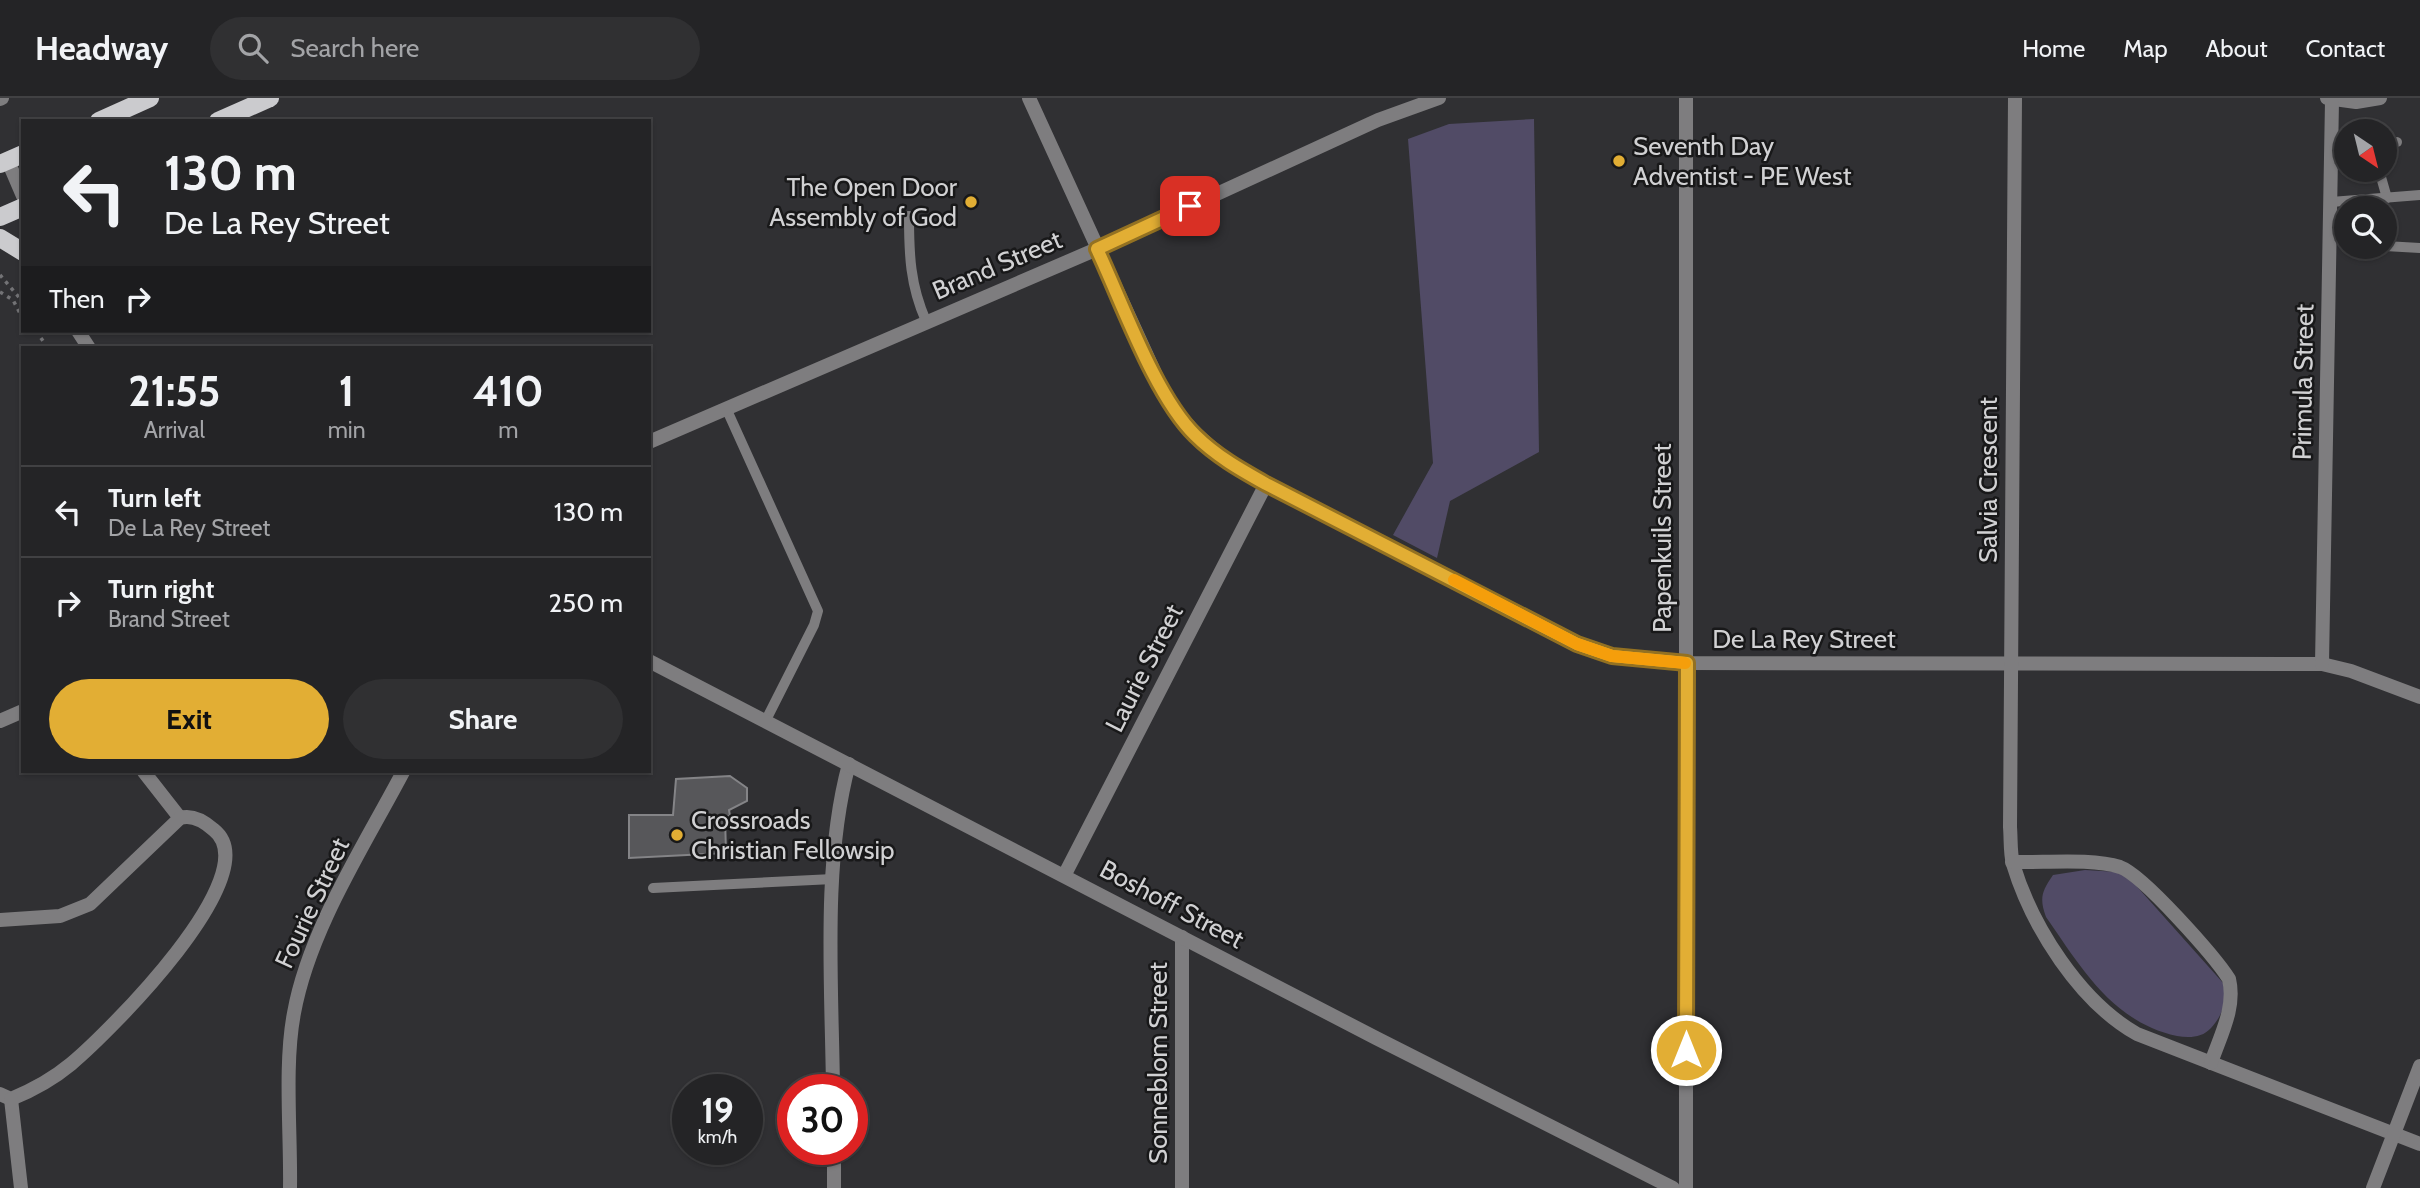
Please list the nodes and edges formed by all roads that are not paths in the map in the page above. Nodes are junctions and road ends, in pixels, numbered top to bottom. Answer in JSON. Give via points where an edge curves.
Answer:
{"nodes":[{"id":1,"x":150,"y":98,"type":"edge"},
{"id":2,"x":270,"y":98,"type":"edge"},
{"id":3,"x":1029,"y":98,"type":"edge"},
{"id":4,"x":1439,"y":98,"type":"edge"},
{"id":5,"x":1686,"y":98,"type":"edge"},
{"id":6,"x":2015,"y":98,"type":"edge"},
{"id":7,"x":2380,"y":98,"type":"edge"},
{"id":8,"x":2329,"y":99,"type":"edge"},
{"id":9,"x":103,"y":119,"type":"edge"},
{"id":10,"x":223,"y":119,"type":"edge"},
{"id":11,"x":10,"y":160,"type":"edge"},
{"id":12,"x":21,"y":190,"type":"edge"},
{"id":13,"x":2420,"y":195,"type":"edge"},
{"id":14,"x":2397,"y":197,"type":"edge"},
{"id":15,"x":2331,"y":202,"type":"junction"},
{"id":16,"x":2334,"y":202,"type":"edge"},
{"id":17,"x":21,"y":208,"type":"edge"},
{"id":18,"x":909,"y":216,"type":"dead end"},
{"id":19,"x":0,"y":217,"type":"edge"},
{"id":20,"x":0,"y":238,"type":"edge"},
{"id":21,"x":2397,"y":247,"type":"edge"},
{"id":22,"x":2420,"y":248,"type":"edge"},
{"id":23,"x":1097,"y":249,"type":"junction"},
{"id":24,"x":21,"y":250,"type":"edge"},
{"id":25,"x":926,"y":321,"type":"junction"},
{"id":26,"x":726,"y":408,"type":"junction"},
{"id":27,"x":651,"y":441,"type":"edge"},
{"id":28,"x":1266,"y":484,"type":"junction"},
{"id":29,"x":651,"y":662,"type":"edge"},
{"id":30,"x":2011,"y":662,"type":"junction"},
{"id":31,"x":1687,"y":663,"type":"junction"},
{"id":32,"x":2322,"y":664,"type":"junction"},
{"id":33,"x":2420,"y":697,"type":"edge"},
{"id":34,"x":21,"y":712,"type":"edge"},
{"id":35,"x":0,"y":721,"type":"edge"},
{"id":36,"x":765,"y":722,"type":"junction"},
{"id":37,"x":849,"y":764,"type":"junction"},
{"id":38,"x":145,"y":773,"type":"edge"},
{"id":39,"x":402,"y":773,"type":"edge"},
{"id":40,"x":180,"y":818,"type":"junction"},
{"id":41,"x":2012,"y":862,"type":"junction"},
{"id":42,"x":1065,"y":874,"type":"junction"},
{"id":43,"x":833,"y":879,"type":"junction"},
{"id":44,"x":653,"y":888,"type":"dead end"},
{"id":45,"x":0,"y":920,"type":"edge"},
{"id":46,"x":1182,"y":937,"type":"junction"},
{"id":47,"x":2211,"y":1063,"type":"junction"},
{"id":48,"x":2420,"y":1066,"type":"edge"},
{"id":49,"x":833,"y":1074,"type":"edge"},
{"id":50,"x":6,"y":1097,"type":"edge"},
{"id":51,"x":2394,"y":1134,"type":"junction"},
{"id":52,"x":2420,"y":1144,"type":"edge"},
{"id":53,"x":834,"y":1165,"type":"edge"},
{"id":54,"x":21,"y":1188,"type":"edge"},
{"id":55,"x":290,"y":1188,"type":"edge"},
{"id":56,"x":834,"y":1188,"type":"edge"},
{"id":57,"x":1182,"y":1188,"type":"edge"},
{"id":58,"x":1673,"y":1188,"type":"edge"},
{"id":59,"x":1686,"y":1188,"type":"edge"},
{"id":60,"x":2373,"y":1188,"type":"edge"}],
"edges":[{"from":1,"to":9,"type":"main road"},
{"from":2,"to":10,"type":"main road"},
{"from":3,"to":23,"type":"street","name":"De La Rey Street"},
{"from":4,"to":23,"type":"street","name":"Brand Street","via":[[1378,120]]},
{"from":5,"to":31,"type":"street","name":"Papenkuils Street"},
{"from":6,"to":30,"type":"street","name":"Salvia Crescent"},
{"from":7,"to":8,"type":"street","via":[[2356,102]]},
{"from":8,"to":15,"type":"street","name":"Primula Street"},
{"from":11,"to":12,"type":"street"},
{"from":13,"to":14,"type":"lane"},
{"from":15,"to":16,"type":"lane"},
{"from":15,"to":32,"type":"street","name":"Primula Street"},
{"from":17,"to":19,"type":"main road"},
{"from":18,"to":25,"type":"lane","via":[[909,266]]},
{"from":20,"to":24,"type":"main road"},
{"from":21,"to":22,"type":"lane"},
{"from":23,"to":25,"type":"street","name":"Brand Street"},
{"from":23,"to":28,"type":"street","name":"De La Rey Street","via":[[1177,414],[1206,446]]},
{"from":25,"to":26,"type":"street","name":"Brand Street"},
{"from":26,"to":27,"type":"street","name":"Brand Street"},
{"from":26,"to":36,"type":"lane","via":[[818,611]]},
{"from":28,"to":31,"type":"street","name":"De La Rey Street","via":[[1577,644],[1612,656]]},
{"from":28,"to":42,"type":"street","name":"Laurie Street"},
{"from":29,"to":36,"type":"street","name":"Boshoff Street"},
{"from":30,"to":31,"type":"street","name":"De La Rey Street"},
{"from":30,"to":32,"type":"street","name":"De La Rey Street"},
{"from":30,"to":41,"type":"street","name":"Salvia Crescent"},
{"from":31,"to":59,"type":"street","name":"Papenkuils Street"},
{"from":32,"to":33,"type":"street","name":"De La Rey Street"},
{"from":34,"to":35,"type":"street"},
{"from":36,"to":37,"type":"street","name":"Boshoff Street"},
{"from":37,"to":42,"type":"street","name":"Boshoff Street"},
{"from":37,"to":43,"type":"street","via":[[838,804]]},
{"from":38,"to":40,"type":"street"},
{"from":39,"to":55,"type":"street","name":"Fourie Street","via":[[326,920],[298,990],[291,1052]]},
{"from":40,"to":45,"type":"street","via":[[90,904],[60,916]]},
{"from":40,"to":50,"type":"street","via":[[195,817],[212,828],[227,849],[224,874],[209,906],[185,944],[97,1039],[56,1076]]},
{"from":41,"to":47,"type":"street","name":"Salvia Crescent","via":[[2032,914],[2087,996],[2137,1034]]},
{"from":41,"to":47,"type":"street","via":[[2111,865],[2131,872],[2147,887],[2229,979],[2229,1014]]},
{"from":42,"to":46,"type":"street","name":"Boshoff Street"},
{"from":43,"to":44,"type":"lane"},
{"from":43,"to":49,"type":"street"},
{"from":46,"to":57,"type":"street","name":"Sonneblom Street"},
{"from":46,"to":58,"type":"street","name":"Boshoff Street"},
{"from":47,"to":51,"type":"street","name":"Salvia Crescent"},
{"from":48,"to":51,"type":"street"},
{"from":50,"to":54,"type":"street"},
{"from":51,"to":52,"type":"street","name":"Salvia Crescent"},
{"from":51,"to":60,"type":"street"},
{"from":53,"to":56,"type":"street"}]}
